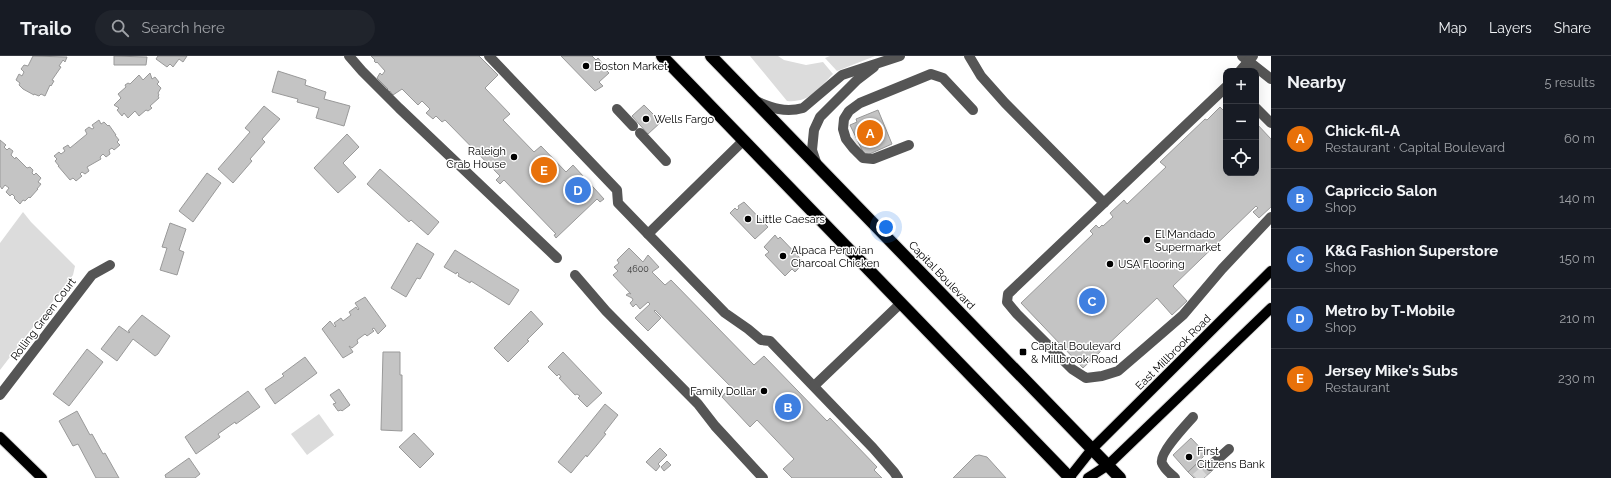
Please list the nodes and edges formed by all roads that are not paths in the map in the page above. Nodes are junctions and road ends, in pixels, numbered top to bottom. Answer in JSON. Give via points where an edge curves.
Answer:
{"nodes":[{"id":1,"x":349,"y":56,"type":"edge"},
{"id":2,"x":662,"y":56,"type":"edge"},
{"id":3,"x":712,"y":56,"type":"edge"},
{"id":4,"x":900,"y":56,"type":"edge"},
{"id":5,"x":969,"y":56,"type":"edge"},
{"id":6,"x":492,"y":57,"type":"edge"},
{"id":7,"x":1248,"y":58,"type":"edge"},
{"id":8,"x":875,"y":65,"type":"junction"},
{"id":9,"x":1242,"y":68,"type":"edge"},
{"id":10,"x":1271,"y":79,"type":"edge"},
{"id":11,"x":1223,"y":90,"type":"edge"},
{"id":12,"x":755,"y":100,"type":"junction"},
{"id":13,"x":617,"y":109,"type":"dead end"},
{"id":14,"x":973,"y":110,"type":"dead end"},
{"id":15,"x":1259,"y":111,"type":"edge"},
{"id":16,"x":1271,"y":124,"type":"edge"},
{"id":17,"x":744,"y":140,"type":"junction"},
{"id":18,"x":909,"y":144,"type":"dead end"},
{"id":19,"x":666,"y":161,"type":"dead end"},
{"id":20,"x":817,"y":165,"type":"junction"},
{"id":21,"x":1104,"y":203,"type":"junction"},
{"id":22,"x":1271,"y":217,"type":"edge"},
{"id":23,"x":648,"y":234,"type":"junction"},
{"id":24,"x":558,"y":258,"type":"dead end"},
{"id":25,"x":110,"y":265,"type":"dead end"},
{"id":26,"x":1271,"y":271,"type":"edge"},
{"id":27,"x":575,"y":275,"type":"dead end"},
{"id":28,"x":901,"y":303,"type":"junction"},
{"id":29,"x":1271,"y":308,"type":"edge"},
{"id":30,"x":814,"y":386,"type":"junction"},
{"id":31,"x":0,"y":395,"type":"edge"},
{"id":32,"x":1193,"y":417,"type":"dead end"},
{"id":33,"x":0,"y":437,"type":"edge"},
{"id":34,"x":1092,"y":449,"type":"junction"},
{"id":35,"x":1229,"y":449,"type":"dead end"},
{"id":36,"x":1108,"y":465,"type":"junction"},
{"id":37,"x":1210,"y":466,"type":"tunnel mouth"},
{"id":38,"x":41,"y":478,"type":"edge"},
{"id":39,"x":763,"y":478,"type":"edge"},
{"id":40,"x":898,"y":478,"type":"edge"},
{"id":41,"x":1069,"y":478,"type":"edge"},
{"id":42,"x":1088,"y":478,"type":"edge"},
{"id":43,"x":1120,"y":478,"type":"edge"},
{"id":44,"x":1175,"y":478,"type":"edge"}],
"edges":[{"from":1,"to":24,"type":"street","via":[[399,108]]},
{"from":2,"to":17,"type":"highway"},
{"from":3,"to":12,"type":"highway","name":"Capital Boulevard"},
{"from":4,"to":8,"type":"street"},
{"from":5,"to":21,"type":"street","via":[[981,76],[1005,103]]},
{"from":6,"to":23,"type":"street","via":[[617,190],[618,203]]},
{"from":7,"to":9,"type":"street"},
{"from":7,"to":10,"type":"street"},
{"from":8,"to":12,"type":"street","via":[[842,75],[803,108],[782,110]]},
{"from":8,"to":20,"type":"street","via":[[856,80],[820,117],[814,130],[812,150]]},
{"from":11,"to":21,"type":"street"},
{"from":12,"to":20,"type":"highway","name":"Capital Boulevard"},
{"from":13,"to":19,"type":"street"},
{"from":14,"to":18,"type":"street","via":[[943,78],[931,74],[860,103],[849,111],[844,119],[846,139],[863,158],[873,159]]},
{"from":15,"to":16,"type":"street"},
{"from":17,"to":23,"type":"street"},
{"from":17,"to":28,"type":"highway"},
{"from":20,"to":34,"type":"highway","name":"Capital Boulevard"},
{"from":21,"to":22,"type":"street","via":[[1008,294],[1007,302],[1072,369],[1086,378],[1118,371],[1183,315]]},
{"from":23,"to":30,"type":"street","via":[[725,313],[761,340],[770,341]]},
{"from":25,"to":31,"type":"street","name":"Rolling Green Court","via":[[92,274]]},
{"from":26,"to":34,"type":"main road","name":"East Millbrook Road"},
{"from":27,"to":39,"type":"street","via":[[606,311],[698,404]]},
{"from":28,"to":30,"type":"street"},
{"from":28,"to":41,"type":"highway"},
{"from":29,"to":36,"type":"main road"},
{"from":30,"to":40,"type":"street"},
{"from":32,"to":44,"type":"street","via":[[1163,456],[1163,465]]},
{"from":33,"to":38,"type":"main road"},
{"from":34,"to":36,"type":"highway","name":"Capital Boulevard"},
{"from":34,"to":41,"type":"main road","name":"East Millbrook Road"},
{"from":35,"to":37,"type":"street"},
{"from":36,"to":42,"type":"main road"},
{"from":36,"to":43,"type":"highway","name":"Capital Boulevard"}]}
